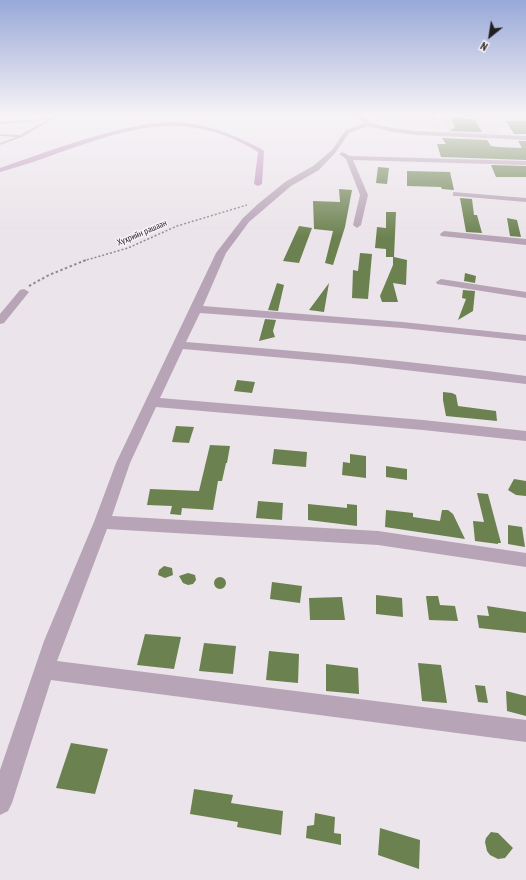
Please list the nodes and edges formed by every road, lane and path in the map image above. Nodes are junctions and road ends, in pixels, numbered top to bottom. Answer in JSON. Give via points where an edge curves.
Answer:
{"nodes":[{"id":1,"x":330,"y":155,"type":"edge"},
{"id":2,"x":343,"y":155,"type":"edge"},
{"id":3,"x":349,"y":158,"type":"junction"},
{"id":4,"x":526,"y":163,"type":"edge"},
{"id":5,"x":456,"y":194,"type":"dead end"},
{"id":6,"x":271,"y":198,"type":"junction"},
{"id":7,"x":526,"y":200,"type":"edge"},
{"id":8,"x":357,"y":225,"type":"dead end"},
{"id":9,"x":444,"y":234,"type":"dead end"},
{"id":10,"x":526,"y":242,"type":"edge"},
{"id":11,"x":441,"y":282,"type":"dead end"},
{"id":12,"x":24,"y":290,"type":"joint"},
{"id":13,"x":526,"y":295,"type":"edge"},
{"id":14,"x":196,"y":310,"type":"junction"},
{"id":15,"x":0,"y":321,"type":"edge"},
{"id":16,"x":526,"y":338,"type":"edge"},
{"id":17,"x":179,"y":345,"type":"junction"},
{"id":18,"x":526,"y":380,"type":"edge"},
{"id":19,"x":154,"y":402,"type":"junction"},
{"id":20,"x":526,"y":436,"type":"edge"},
{"id":21,"x":102,"y":522,"type":"junction"},
{"id":22,"x":526,"y":560,"type":"edge"},
{"id":23,"x":46,"y":669,"type":"junction"},
{"id":24,"x":526,"y":731,"type":"edge"},
{"id":25,"x":0,"y":803,"type":"edge"}],
"edges":[{"from":1,"to":6,"type":"street","via":[[316,168],[288,184]]},
{"from":2,"to":3,"type":"street"},
{"from":3,"to":4,"type":"street"},
{"from":3,"to":8,"type":"street","via":[[364,195]]},
{"from":5,"to":7,"type":"street"},
{"from":6,"to":12,"type":"path","name":"Хүхрийн рашаан","via":[[177,226],[128,248],[83,261],[49,275]]},
{"from":6,"to":14,"type":"street","via":[[246,220],[221,253]]},
{"from":9,"to":10,"type":"street"},
{"from":11,"to":13,"type":"street"},
{"from":12,"to":15,"type":"street"},
{"from":14,"to":16,"type":"street","via":[[402,324]]},
{"from":14,"to":17,"type":"street"},
{"from":17,"to":18,"type":"street","via":[[312,355]]},
{"from":17,"to":19,"type":"street"},
{"from":19,"to":20,"type":"street"},
{"from":19,"to":21,"type":"street","via":[[123,462]]},
{"from":21,"to":22,"type":"street","via":[[378,538]]},
{"from":21,"to":23,"type":"street","via":[[54,641]]},
{"from":23,"to":24,"type":"street"},
{"from":23,"to":25,"type":"street"}]}
